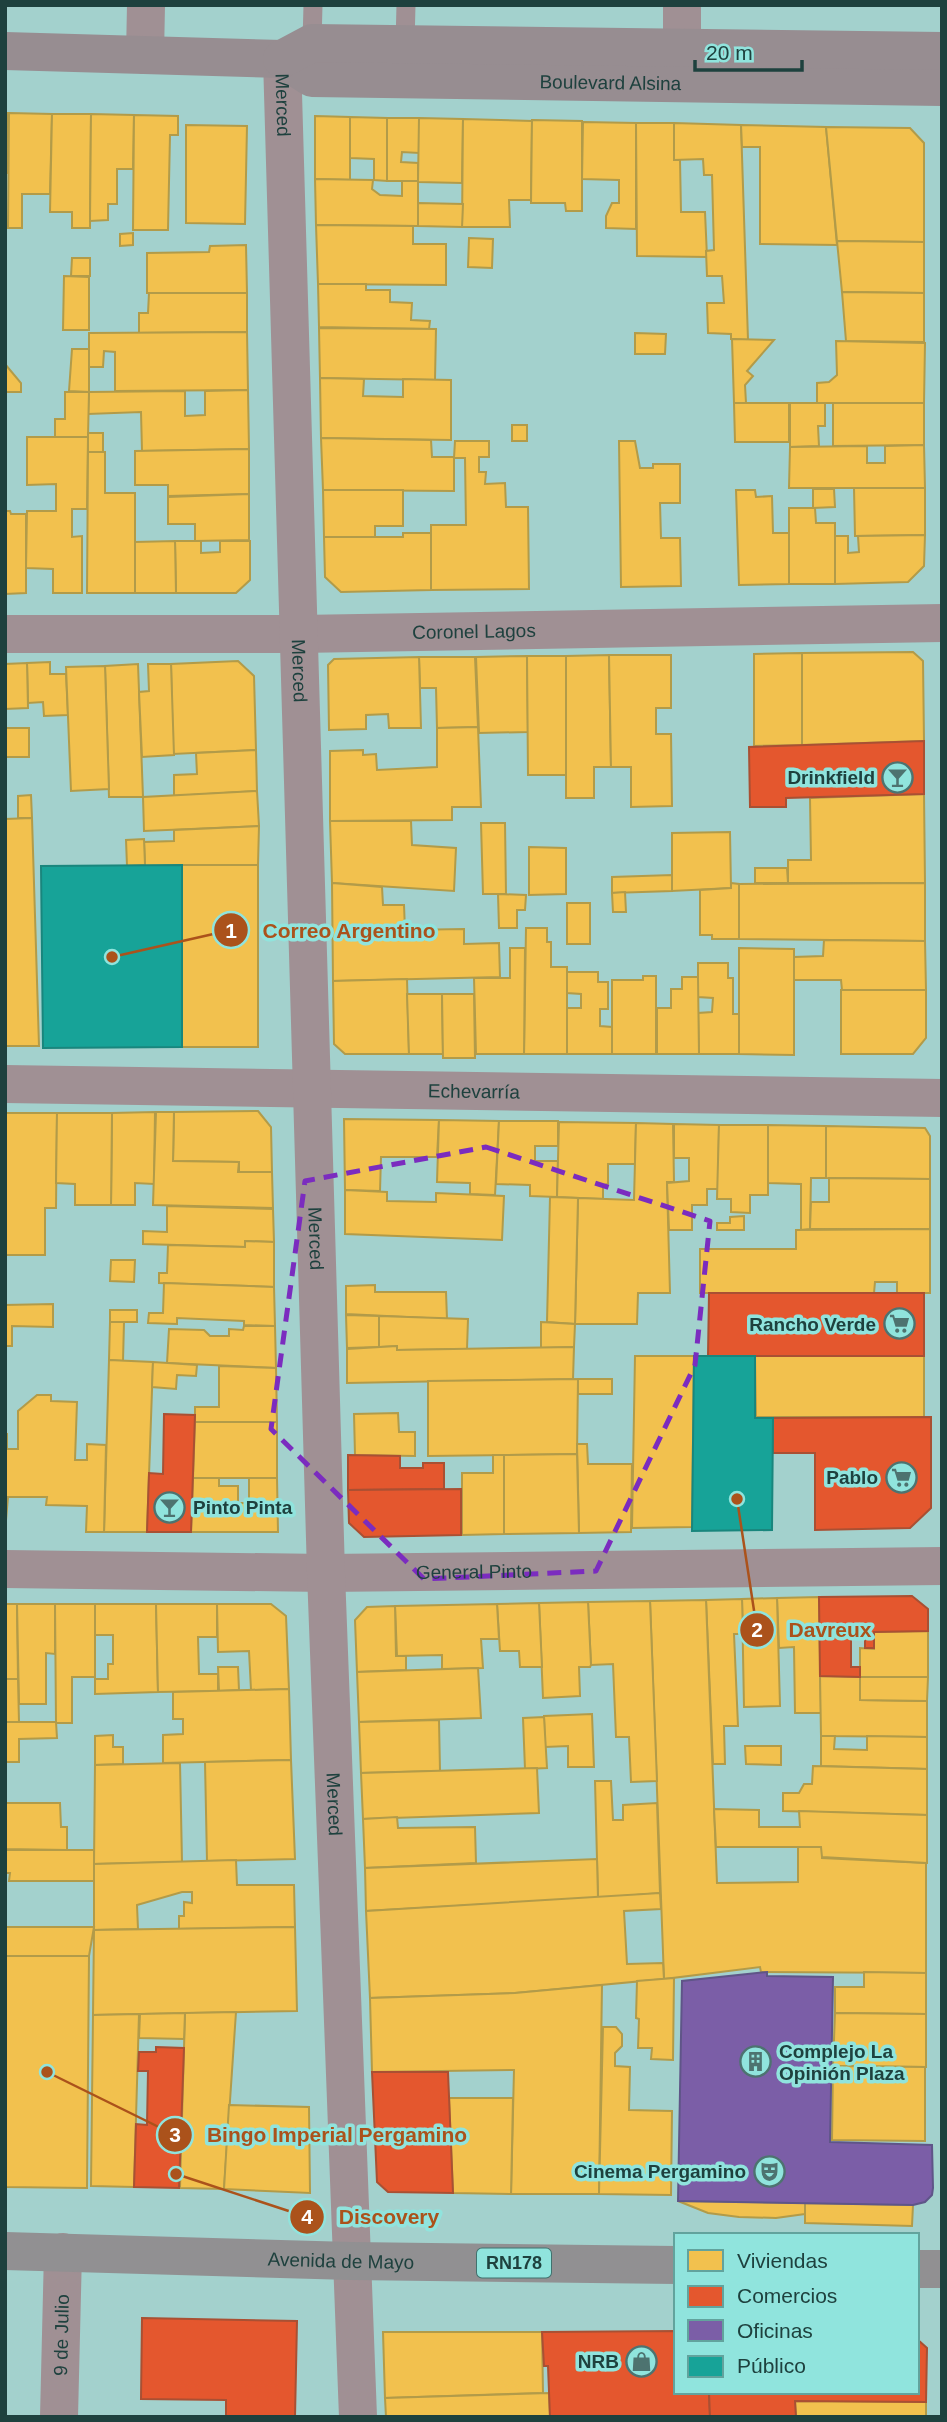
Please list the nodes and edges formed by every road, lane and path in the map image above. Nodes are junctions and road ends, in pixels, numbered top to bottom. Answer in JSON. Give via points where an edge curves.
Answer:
{"nodes":[{"id":1,"x":146,"y":5,"type":"edge"},
{"id":2,"x":313,"y":5,"type":"edge"},
{"id":3,"x":406,"y":5,"type":"edge"},
{"id":4,"x":682,"y":5,"type":"edge"},
{"id":5,"x":405,"y":44,"type":"junction"},
{"id":6,"x":5,"y":51,"type":"edge"},
{"id":7,"x":297,"y":51,"type":"junction"},
{"id":8,"x":942,"y":51,"type":"edge"},
{"id":9,"x":145,"y":55,"type":"junction"},
{"id":10,"x":681,"y":65,"type":"junction"},
{"id":11,"x":942,"y":87,"type":"edge"},
{"id":12,"x":942,"y":623,"type":"edge"},
{"id":13,"x":5,"y":634,"type":"edge"},
{"id":14,"x":299,"y":634,"type":"junction"},
{"id":15,"x":5,"y":1084,"type":"edge"},
{"id":16,"x":312,"y":1090,"type":"junction"},
{"id":17,"x":942,"y":1098,"type":"edge"},
{"id":18,"x":942,"y":1566,"type":"edge"},
{"id":19,"x":5,"y":1569,"type":"edge"},
{"id":20,"x":326,"y":1573,"type":"junction"},
{"id":21,"x":5,"y":2251,"type":"edge"},
{"id":22,"x":64,"y":2252,"type":"junction"},
{"id":23,"x":351,"y":2261,"type":"junction"},
{"id":24,"x":674,"y":2265,"type":"edge"},
{"id":25,"x":919,"y":2269,"type":"edge"},
{"id":26,"x":942,"y":2269,"type":"edge"},
{"id":27,"x":59,"y":2417,"type":"edge"},
{"id":28,"x":358,"y":2417,"type":"edge"}],
"edges":[{"from":1,"to":9,"type":"street"},
{"from":2,"to":7,"type":"lane"},
{"from":3,"to":5,"type":"lane"},
{"from":4,"to":10,"type":"street"},
{"from":5,"to":7,"type":"main road","name":"Boulevard Alsina"},
{"from":5,"to":10,"type":"main road","name":"Boulevard Alsina"},
{"from":6,"to":9,"type":"main road","name":"Boulevard Alsina"},
{"from":7,"to":9,"type":"main road","name":"Boulevard Alsina"},
{"from":7,"to":10,"type":"main road","name":"Boulevard Alsina","via":[[312,78]]},
{"from":7,"to":14,"type":"street","name":"Merced"},
{"from":8,"to":10,"type":"main road","name":"Boulevard Alsina"},
{"from":10,"to":11,"type":"main road","name":"Boulevard Alsina"},
{"from":12,"to":14,"type":"street","name":"Coronel Lagos"},
{"from":13,"to":14,"type":"street","name":"Coronel Lagos"},
{"from":14,"to":16,"type":"street","name":"Merced"},
{"from":15,"to":16,"type":"street","name":"Echevarría"},
{"from":16,"to":17,"type":"street","name":"Echevarría"},
{"from":16,"to":20,"type":"street","name":"Merced"},
{"from":18,"to":20,"type":"street","name":"General Pinto"},
{"from":19,"to":20,"type":"street","name":"General Pinto"},
{"from":20,"to":23,"type":"street","name":"Merced"},
{"from":21,"to":22,"type":"main road","name":"Avenida de Mayo","number":"RN178"},
{"from":22,"to":23,"type":"main road","name":"Avenida de Mayo","number":"RN178"},
{"from":22,"to":27,"type":"street","name":"9 de Julio"},
{"from":23,"to":24,"type":"main road","name":"Avenida de Mayo","number":"RN178"},
{"from":23,"to":28,"type":"street","name":"Merced"},
{"from":25,"to":26,"type":"main road"}]}
